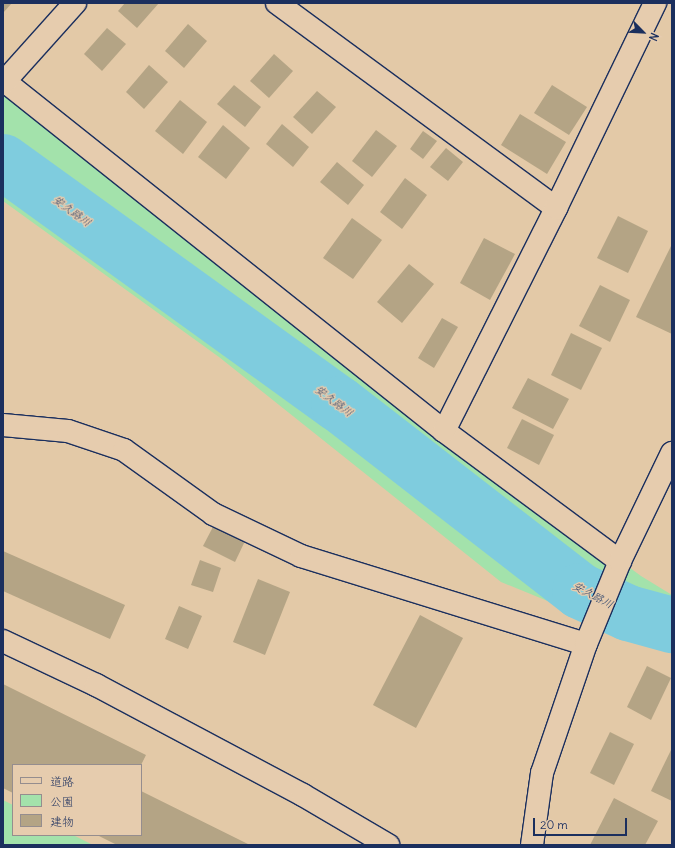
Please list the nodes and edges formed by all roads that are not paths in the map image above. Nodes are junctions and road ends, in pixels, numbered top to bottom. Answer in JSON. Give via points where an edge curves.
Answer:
{"nodes":[{"id":1,"x":75,"y":3,"type":"edge"},
{"id":2,"x":277,"y":3,"type":"edge"},
{"id":3,"x":654,"y":3,"type":"edge"},
{"id":4,"x":4,"y":81,"type":"edge"},
{"id":5,"x":556,"y":208,"type":"junction"},
{"id":6,"x":3,"y":425,"type":"edge"},
{"id":7,"x":444,"y":431,"type":"junction"},
{"id":8,"x":672,"y":453,"type":"edge"},
{"id":9,"x":617,"y":570,"type":"junction"},
{"id":10,"x":589,"y":636,"type":"junction"},
{"id":11,"x":3,"y":641,"type":"edge"},
{"id":12,"x":388,"y":845,"type":"edge"},
{"id":13,"x":532,"y":845,"type":"edge"}],
"edges":[{"from":1,"to":4,"type":"street"},
{"from":2,"to":5,"type":"street"},
{"from":3,"to":5,"type":"street"},
{"from":4,"to":7,"type":"street"},
{"from":5,"to":7,"type":"street"},
{"from":6,"to":10,"type":"street","via":[[68,431],[124,450],[213,514],[301,556]]},
{"from":7,"to":9,"type":"street"},
{"from":8,"to":9,"type":"street"},
{"from":9,"to":10,"type":"street"},
{"from":10,"to":13,"type":"street","via":[[542,773]]},
{"from":11,"to":12,"type":"street","via":[[96,685],[303,795]]}]}
